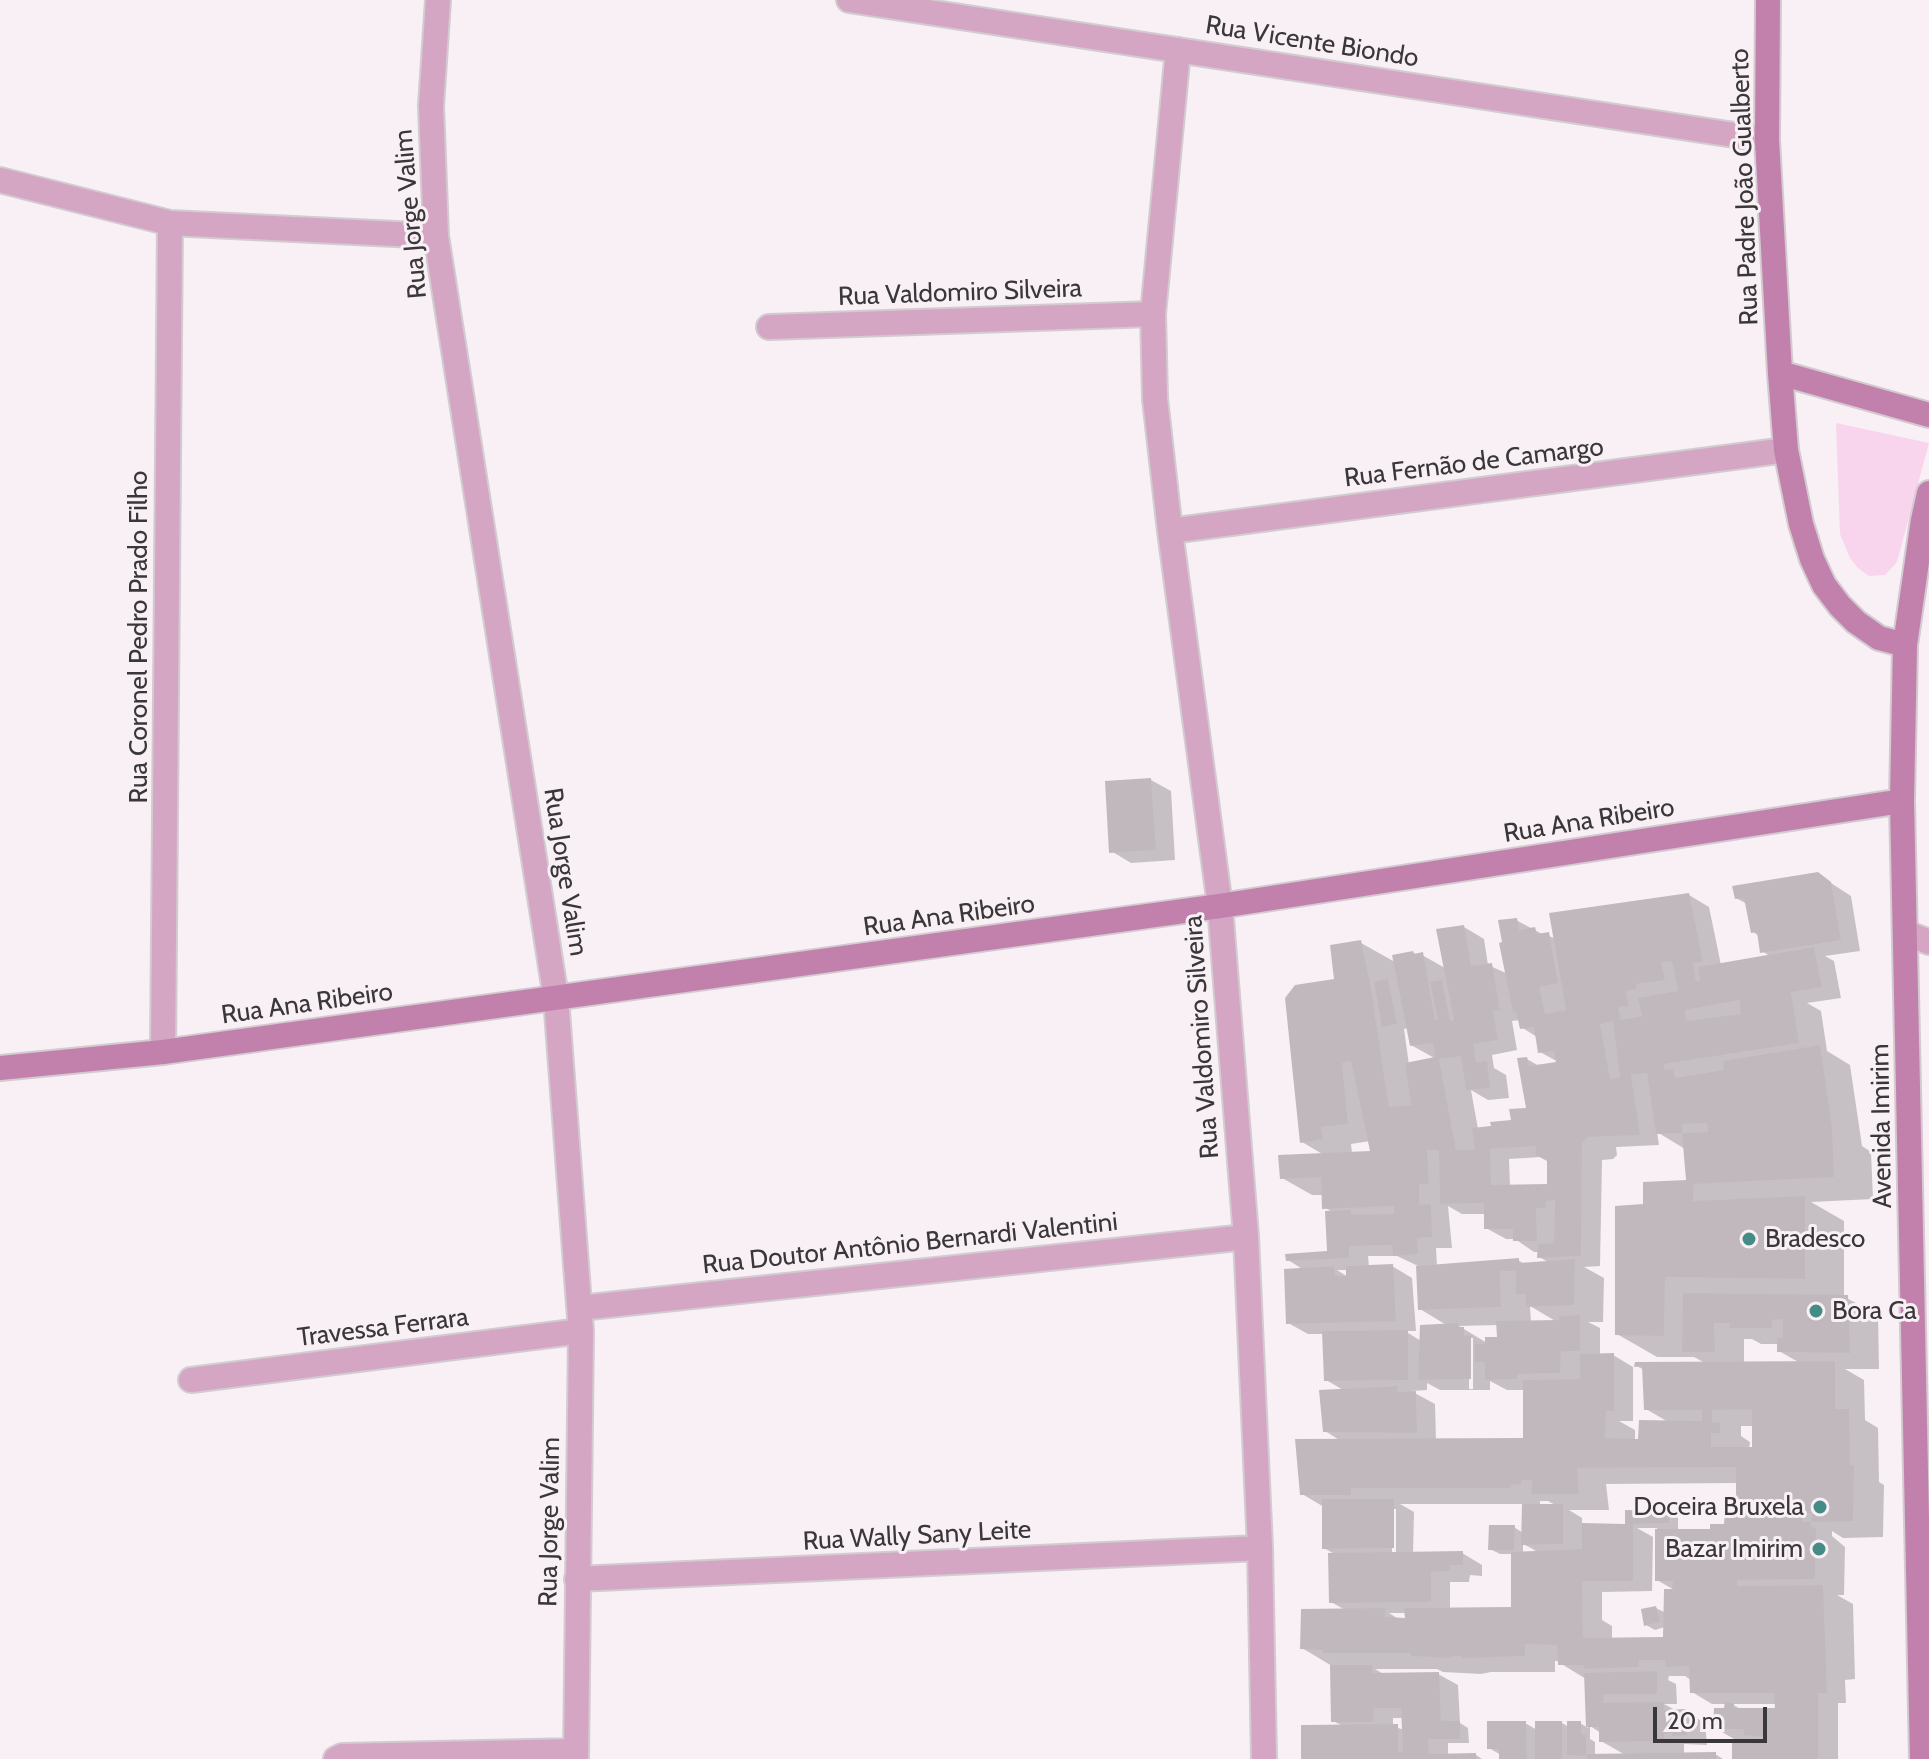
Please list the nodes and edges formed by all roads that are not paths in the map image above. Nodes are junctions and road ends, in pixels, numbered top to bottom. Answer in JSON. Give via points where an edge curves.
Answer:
{"nodes":[{"id":1,"x":438,"y":0,"type":"edge"},
{"id":2,"x":849,"y":0,"type":"edge"},
{"id":3,"x":1768,"y":0,"type":"edge"},
{"id":4,"x":1178,"y":50,"type":"junction"},
{"id":5,"x":1767,"y":140,"type":"junction"},
{"id":6,"x":0,"y":180,"type":"edge"},
{"id":7,"x":170,"y":223,"type":"junction"},
{"id":8,"x":436,"y":236,"type":"junction"},
{"id":9,"x":1153,"y":314,"type":"junction"},
{"id":10,"x":769,"y":327,"type":"dead end"},
{"id":11,"x":1780,"y":373,"type":"junction"},
{"id":12,"x":1929,"y":415,"type":"edge"},
{"id":13,"x":1786,"y":450,"type":"junction"},
{"id":14,"x":1929,"y":493,"type":"edge"},
{"id":15,"x":1170,"y":531,"type":"junction"},
{"id":16,"x":1905,"y":645,"type":"junction"},
{"id":17,"x":1902,"y":801,"type":"junction"},
{"id":18,"x":1220,"y":906,"type":"junction"},
{"id":19,"x":1906,"y":933,"type":"junction"},
{"id":20,"x":1929,"y":942,"type":"edge"},
{"id":21,"x":556,"y":998,"type":"junction"},
{"id":22,"x":163,"y":1052,"type":"junction"},
{"id":23,"x":0,"y":1068,"type":"edge"},
{"id":24,"x":1246,"y":1237,"type":"junction"},
{"id":25,"x":580,"y":1319,"type":"junction"},
{"id":26,"x":191,"y":1380,"type":"dead end"},
{"id":27,"x":1923,"y":1509,"type":"edge"},
{"id":28,"x":1260,"y":1548,"type":"junction"},
{"id":29,"x":577,"y":1579,"type":"junction"},
{"id":30,"x":576,"y":1755,"type":"edge"},
{"id":31,"x":339,"y":1757,"type":"edge"},
{"id":32,"x":1264,"y":1759,"type":"edge"},
{"id":33,"x":1922,"y":1759,"type":"edge"}],
"edges":[{"from":1,"to":8,"type":"street","name":"Rua Jorge Valim","via":[[431,106]]},
{"from":2,"to":4,"type":"street","name":"Rua Vicente Biondo"},
{"from":3,"to":5,"type":"street","name":"Rua Padre João Gualberto"},
{"from":4,"to":5,"type":"street","name":"Rua Vicente Biondo"},
{"from":4,"to":9,"type":"street","name":"Rua Valdomiro Silveira"},
{"from":5,"to":11,"type":"street","name":"Rua Padre João Gualberto"},
{"from":6,"to":7,"type":"street"},
{"from":7,"to":8,"type":"street"},
{"from":7,"to":22,"type":"street","name":"Rua Coronel Pedro Prado Filho"},
{"from":8,"to":21,"type":"street","name":"Rua Jorge Valim"},
{"from":9,"to":10,"type":"street","name":"Rua Valdomiro Silveira"},
{"from":9,"to":15,"type":"street","name":"Rua Valdomiro Silveira","via":[[1155,399]]},
{"from":11,"to":12,"type":"street"},
{"from":11,"to":13,"type":"street","name":"Rua Padre João Gualberto"},
{"from":13,"to":15,"type":"street","name":"Rua Fernão de Camargo"},
{"from":13,"to":16,"type":"street","name":"Rua Padre João Gualberto","via":[[1801,524],[1824,585],[1856,622],[1879,638]]},
{"from":14,"to":16,"type":"street","name":"Avenida Imirim"},
{"from":15,"to":18,"type":"street","name":"Rua Valdomiro Silveira"},
{"from":16,"to":17,"type":"street","name":"Avenida Imirim"},
{"from":17,"to":18,"type":"street","name":"Rua Ana Ribeiro"},
{"from":17,"to":19,"type":"street","name":"Avenida Imirim"},
{"from":18,"to":21,"type":"street","name":"Rua Ana Ribeiro"},
{"from":18,"to":24,"type":"street","name":"Rua Valdomiro Silveira"},
{"from":19,"to":20,"type":"street"},
{"from":19,"to":27,"type":"street","name":"Avenida Imirim"},
{"from":21,"to":22,"type":"street","name":"Rua Ana Ribeiro"},
{"from":21,"to":25,"type":"street","name":"Rua Jorge Valim"},
{"from":22,"to":23,"type":"street","name":"Rua Ana Ribeiro"},
{"from":24,"to":25,"type":"street","name":"Rua Doutor Antônio Bernardi Valentini"},
{"from":24,"to":28,"type":"street","name":"Rua Valdomiro Silveira"},
{"from":25,"to":26,"type":"street","name":"Travessa Ferrara"},
{"from":25,"to":29,"type":"street","name":"Rua Jorge Valim"},
{"from":27,"to":33,"type":"street","name":"Avenida Imirim"},
{"from":28,"to":29,"type":"street","name":"Rua Wally Sany Leite"},
{"from":28,"to":32,"type":"street","name":"Rua Valdomiro Silveira"},
{"from":29,"to":30,"type":"street","name":"Rua Jorge Valim"},
{"from":30,"to":31,"type":"street"}]}
